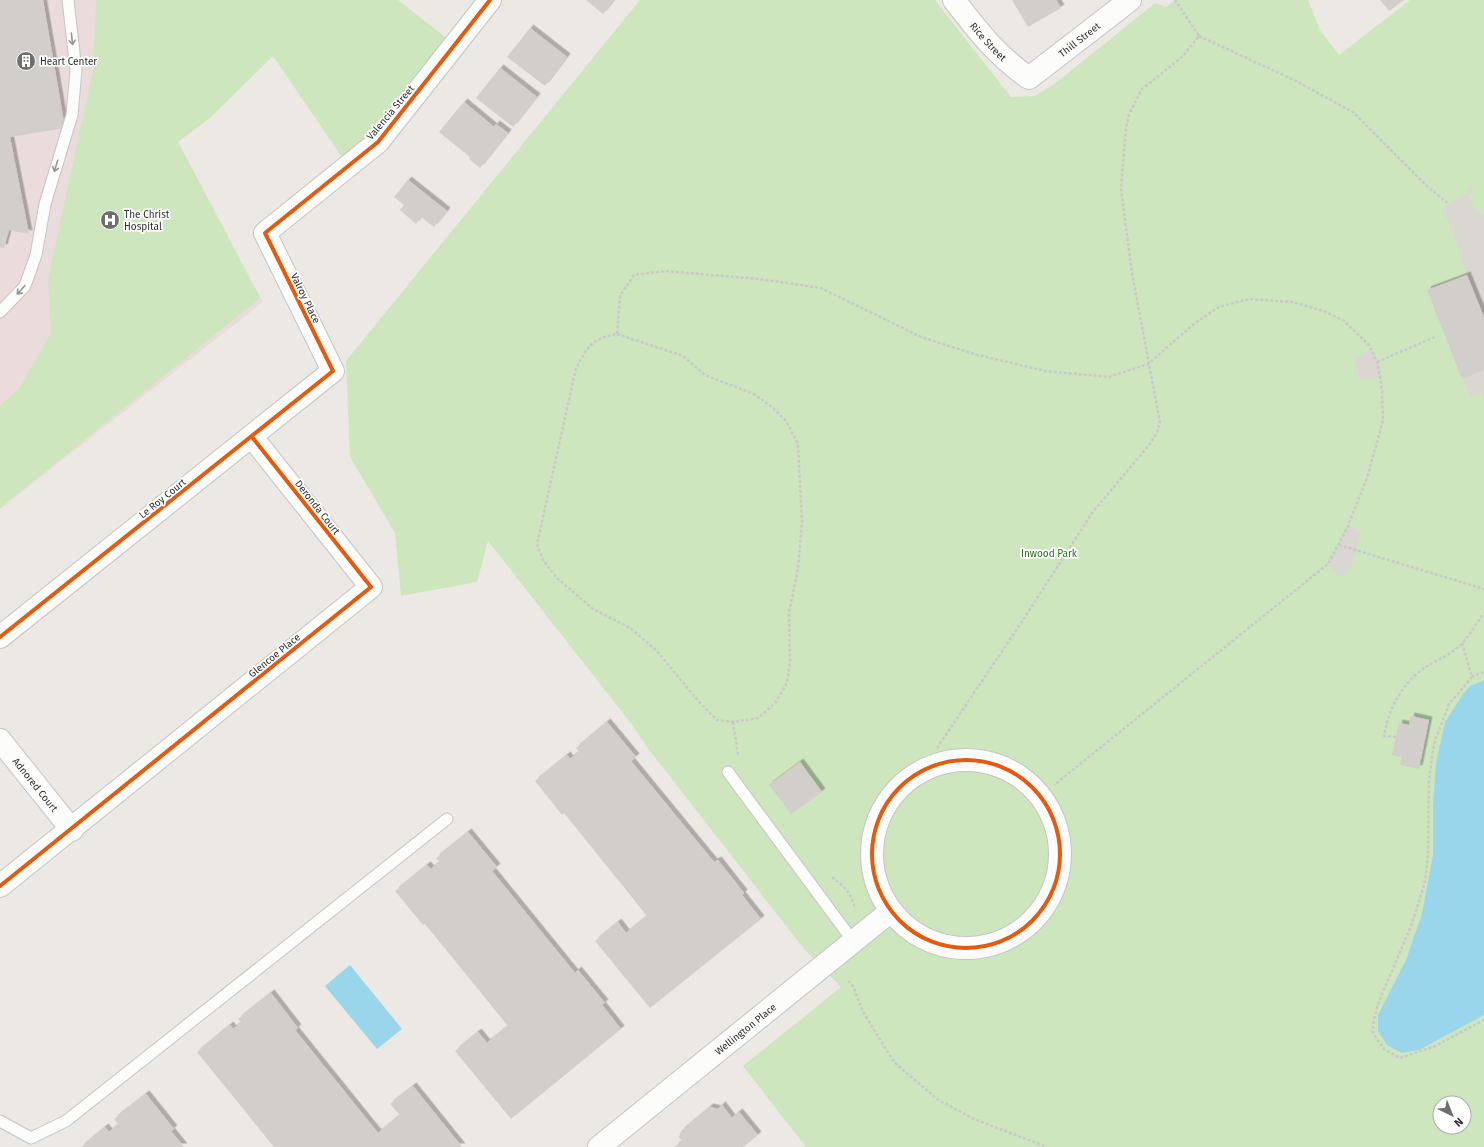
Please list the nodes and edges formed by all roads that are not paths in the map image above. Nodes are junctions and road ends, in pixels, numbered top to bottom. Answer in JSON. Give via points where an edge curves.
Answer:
{"nodes":[{"id":1,"x":68,"y":0,"type":"edge"},
{"id":2,"x":490,"y":0,"type":"edge"},
{"id":3,"x":954,"y":0,"type":"edge"},
{"id":4,"x":1130,"y":0,"type":"edge"},
{"id":5,"x":1029,"y":78,"type":"joint"},
{"id":6,"x":265,"y":233,"type":"joint"},
{"id":7,"x":0,"y":312,"type":"edge"},
{"id":8,"x":333,"y":371,"type":"joint"},
{"id":9,"x":252,"y":436,"type":"junction"},
{"id":10,"x":371,"y":587,"type":"joint"},
{"id":11,"x":0,"y":637,"type":"edge"},
{"id":12,"x":0,"y":740,"type":"edge"},
{"id":13,"x":728,"y":772,"type":"dead end"},
{"id":14,"x":447,"y":819,"type":"dead end"},
{"id":15,"x":72,"y":830,"type":"junction"},
{"id":16,"x":0,"y":886,"type":"edge"},
{"id":17,"x":891,"y":911,"type":"junction"},
{"id":18,"x":853,"y":941,"type":"junction"},
{"id":19,"x":0,"y":1121,"type":"edge"},
{"id":20,"x":599,"y":1147,"type":"edge"}],
"edges":[{"from":1,"to":7,"type":"lane","one_way":true,"via":[[76,70],[72,115],[45,204],[36,255],[25,286]]},
{"from":2,"to":6,"type":"street","name":"Valencia Street","via":[[378,142]]},
{"from":3,"to":5,"type":"street","name":"Rice Street","via":[[990,46]]},
{"from":4,"to":5,"type":"street","name":"Thill Street"},
{"from":6,"to":8,"type":"street","name":"Valroy Place"},
{"from":8,"to":9,"type":"street","name":"Le Roy Court"},
{"from":9,"to":10,"type":"street","name":"Deronda Court"},
{"from":9,"to":11,"type":"street","name":"Le Roy Court"},
{"from":10,"to":15,"type":"street","name":"Glencoe Place"},
{"from":12,"to":15,"type":"street","name":"Adnored Court"},
{"from":13,"to":18,"type":"lane"},
{"from":14,"to":19,"type":"lane","via":[[66,1121],[31,1138]]},
{"from":15,"to":16,"type":"street","name":"Glencoe Place"},
{"from":17,"to":17,"type":"street","via":[[917,934],[939,944],[958,948],[976,948],[993,944],[1008,939],[1025,927],[1039,914],[1048,900],[1056,885],[1059,866],[1061,846],[1056,824],[1044,800],[1028,783],[1009,769],[983,760],[960,759],[916,773],[892,795],[879,813],[872,845],[872,864],[876,880],[881,896]]},
{"from":17,"to":18,"type":"street","name":"Wellington Place"},
{"from":18,"to":20,"type":"street","name":"Wellington Place"}]}
